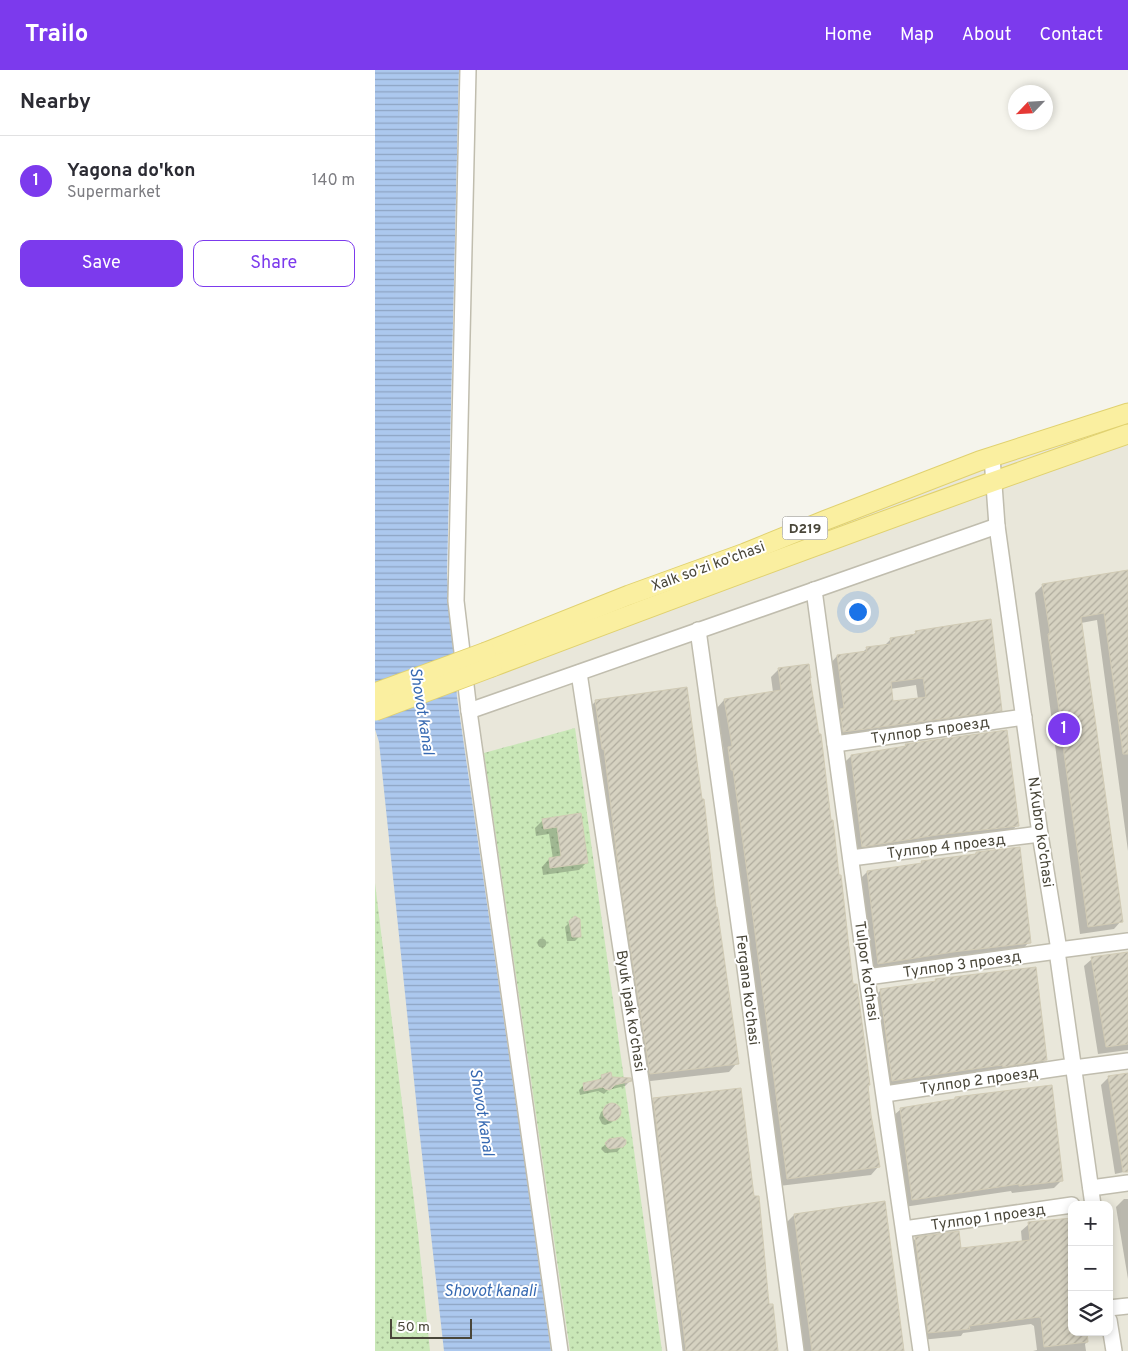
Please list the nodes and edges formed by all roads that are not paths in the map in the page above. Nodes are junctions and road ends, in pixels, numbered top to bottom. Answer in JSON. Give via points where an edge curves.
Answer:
{"nodes":[{"id":1,"x":468,"y":70,"type":"edge"},
{"id":2,"x":1128,"y":413,"type":"edge"},
{"id":3,"x":1128,"y":434,"type":"edge"},
{"id":4,"x":992,"y":457,"type":"junction"},
{"id":5,"x":993,"y":480,"type":"junction"},
{"id":6,"x":997,"y":526,"type":"junction"},
{"id":7,"x":813,"y":590,"type":"junction"},
{"id":8,"x":698,"y":630,"type":"junction"},
{"id":9,"x":489,"y":660,"type":"junction"},
{"id":10,"x":579,"y":673,"type":"junction"},
{"id":11,"x":375,"y":693,"type":"edge"},
{"id":12,"x":375,"y":711,"type":"edge"},
{"id":13,"x":469,"y":712,"type":"junction"},
{"id":14,"x":1024,"y":717,"type":"junction"},
{"id":15,"x":835,"y":744,"type":"junction"},
{"id":16,"x":1040,"y":834,"type":"junction"},
{"id":17,"x":851,"y":858,"type":"junction"},
{"id":18,"x":1128,"y":941,"type":"edge"},
{"id":19,"x":1058,"y":951,"type":"junction"},
{"id":20,"x":867,"y":977,"type":"junction"},
{"id":21,"x":1128,"y":1060,"type":"edge"},
{"id":22,"x":1073,"y":1067,"type":"junction"},
{"id":23,"x":885,"y":1094,"type":"junction"},
{"id":24,"x":1128,"y":1183,"type":"edge"},
{"id":25,"x":1092,"y":1198,"type":"edge"},
{"id":26,"x":1068,"y":1206,"type":"edge"},
{"id":27,"x":904,"y":1229,"type":"junction"},
{"id":28,"x":1128,"y":1306,"type":"edge"},
{"id":29,"x":1113,"y":1308,"type":"edge"},
{"id":30,"x":1112,"y":1336,"type":"edge"},
{"id":31,"x":560,"y":1351,"type":"edge"},
{"id":32,"x":675,"y":1351,"type":"edge"},
{"id":33,"x":796,"y":1351,"type":"edge"},
{"id":34,"x":921,"y":1351,"type":"edge"},
{"id":35,"x":1114,"y":1351,"type":"edge"}],
"edges":[{"from":1,"to":13,"type":"street","via":[[456,601]]},
{"from":2,"to":4,"type":"main road","name":"Xalk so'zi ko'chasi","number":"D219"},
{"from":3,"to":5,"type":"main road","name":"Xalk so'zi ko'chasi","number":"D219"},
{"from":4,"to":5,"type":"street","name":"N.Kubro ko'chasi"},
{"from":4,"to":9,"type":"main road","name":"Xalk so'zi ko'chasi","number":"D219","via":[[745,554],[629,595]]},
{"from":5,"to":6,"type":"street","name":"N.Kubro ko'chasi"},
{"from":5,"to":9,"type":"main road","name":"Xalk so'zi ko'chasi","number":"D219","via":[[642,610]]},
{"from":6,"to":7,"type":"street"},
{"from":6,"to":14,"type":"street","name":"N.Kubro ko'chasi"},
{"from":7,"to":8,"type":"street"},
{"from":7,"to":15,"type":"street","name":"Tulpor ko'chasi"},
{"from":8,"to":10,"type":"street"},
{"from":8,"to":33,"type":"street","name":"Fergana ko'chasi"},
{"from":9,"to":11,"type":"main road","number":"D219","bridge":true},
{"from":9,"to":12,"type":"main road","number":"D219","bridge":true},
{"from":10,"to":13,"type":"street"},
{"from":10,"to":32,"type":"street","name":"Byuk ipak ko'chasi","via":[[642,1086]]},
{"from":13,"to":31,"type":"street"},
{"from":14,"to":15,"type":"street","name":"Тулпор 5 проезд"},
{"from":14,"to":16,"type":"street","name":"N.Kubro ko'chasi"},
{"from":15,"to":17,"type":"street","name":"Tulpor ko'chasi"},
{"from":16,"to":17,"type":"street","name":"Тулпор 4 проезд"},
{"from":16,"to":19,"type":"street","name":"N.Kubro ko'chasi"},
{"from":17,"to":20,"type":"street","name":"Tulpor ko'chasi"},
{"from":18,"to":19,"type":"street","name":"Тулпор 3 проезд"},
{"from":19,"to":20,"type":"street","name":"Тулпор 3 проезд"},
{"from":19,"to":22,"type":"street","name":"N.Kubro ko'chasi"},
{"from":20,"to":23,"type":"street","name":"Tulpor ko'chasi"},
{"from":21,"to":22,"type":"street","name":"Тулпор 2 проезд"},
{"from":22,"to":23,"type":"street","name":"Тулпор 2 проезд"},
{"from":22,"to":25,"type":"street","name":"N.Kubro ko'chasi"},
{"from":23,"to":27,"type":"street","name":"Tulpor ko'chasi"},
{"from":24,"to":25,"type":"street","name":"Тулпор 1 проезд"},
{"from":26,"to":27,"type":"street","name":"Тулпор 1 проезд"},
{"from":27,"to":34,"type":"street","name":"Tulpor ko'chasi"},
{"from":28,"to":29,"type":"street"},
{"from":30,"to":35,"type":"street"}]}
